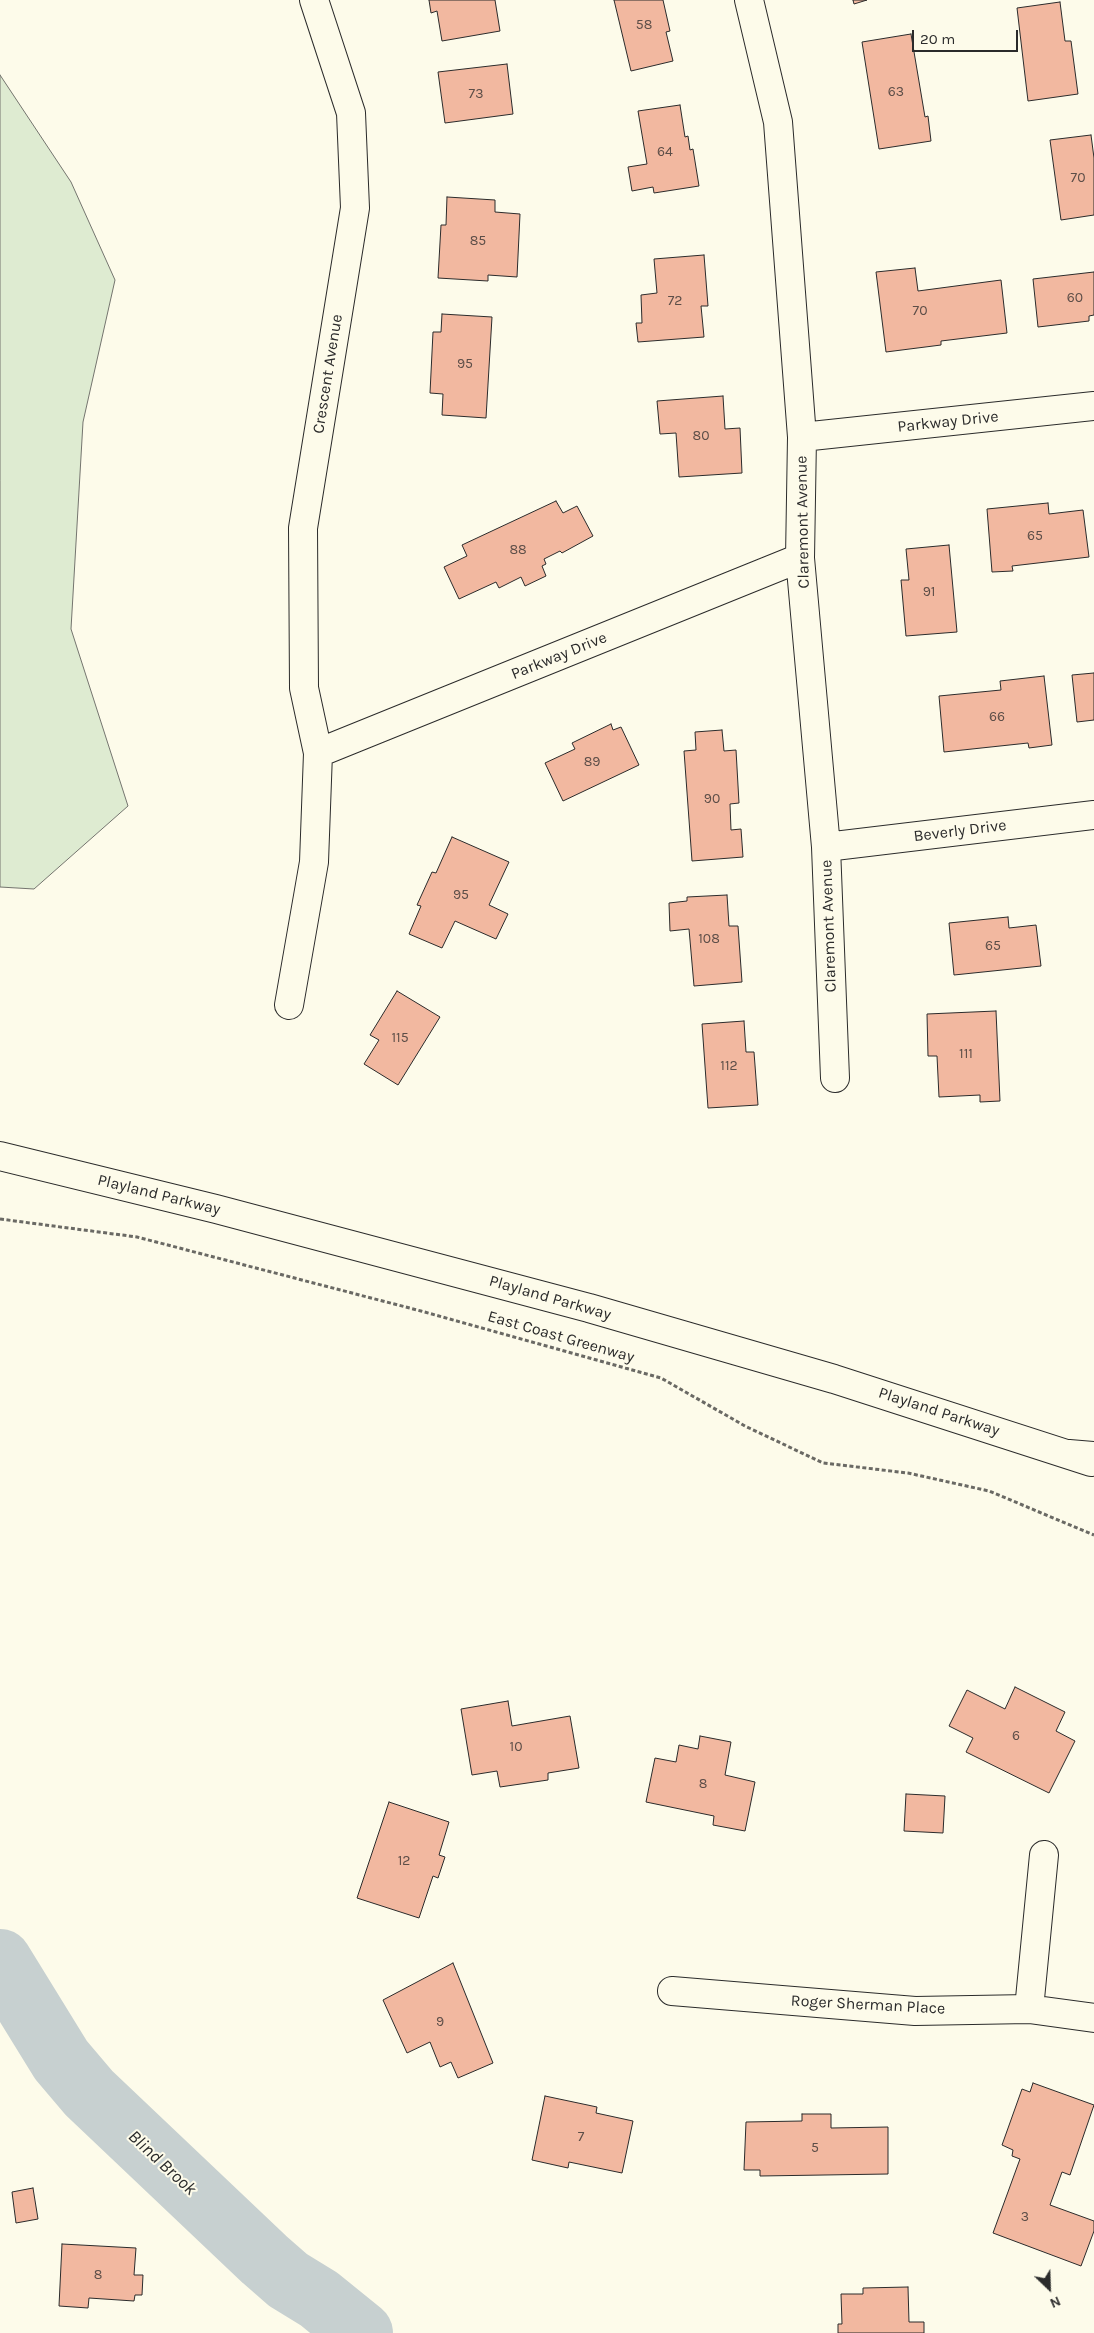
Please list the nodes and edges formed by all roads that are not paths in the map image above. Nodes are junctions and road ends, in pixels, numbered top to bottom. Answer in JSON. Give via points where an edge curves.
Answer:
{"nodes":[{"id":1,"x":314,"y":0,"type":"edge"},
{"id":2,"x":749,"y":0,"type":"edge"},
{"id":3,"x":1094,"y":406,"type":"edge"},
{"id":4,"x":802,"y":437,"type":"junction"},
{"id":5,"x":800,"y":558,"type":"junction"},
{"id":6,"x":318,"y":753,"type":"junction"},
{"id":7,"x":1094,"y":815,"type":"edge"},
{"id":8,"x":826,"y":847,"type":"junction"},
{"id":9,"x":290,"y":1005,"type":"dead end"},
{"id":10,"x":834,"y":1078,"type":"dead end"},
{"id":11,"x":0,"y":1156,"type":"edge"},
{"id":12,"x":1086,"y":1458,"type":"edge"},
{"id":13,"x":1044,"y":1855,"type":"dead end"},
{"id":14,"x":672,"y":1991,"type":"dead end"},
{"id":15,"x":1029,"y":2009,"type":"junction"},
{"id":16,"x":1094,"y":2018,"type":"edge"}],
"edges":[{"from":1,"to":6,"type":"street","name":"Crescent Avenue","via":[[351,113],[355,208],[302,528],[304,688]]},
{"from":2,"to":4,"type":"street","name":"Claremont Avenue","via":[[778,122]]},
{"from":3,"to":4,"type":"street","name":"Parkway Drive"},
{"from":4,"to":5,"type":"street","name":"Claremont Avenue"},
{"from":5,"to":6,"type":"street","name":"Parkway Drive"},
{"from":5,"to":8,"type":"street","name":"Claremont Avenue"},
{"from":6,"to":9,"type":"street","name":"Crescent Avenue","via":[[314,862]]},
{"from":7,"to":8,"type":"street","name":"Beverly Drive"},
{"from":8,"to":10,"type":"street","name":"Claremont Avenue"},
{"from":11,"to":12,"type":"street","name":"Playland Parkway","via":[[226,1211],[589,1308],[834,1379]]},
{"from":13,"to":15,"type":"street"},
{"from":14,"to":15,"type":"street","name":"Roger Sherman Place","via":[[915,2011]]},
{"from":15,"to":16,"type":"street","name":"Roger Sherman Place"}]}
